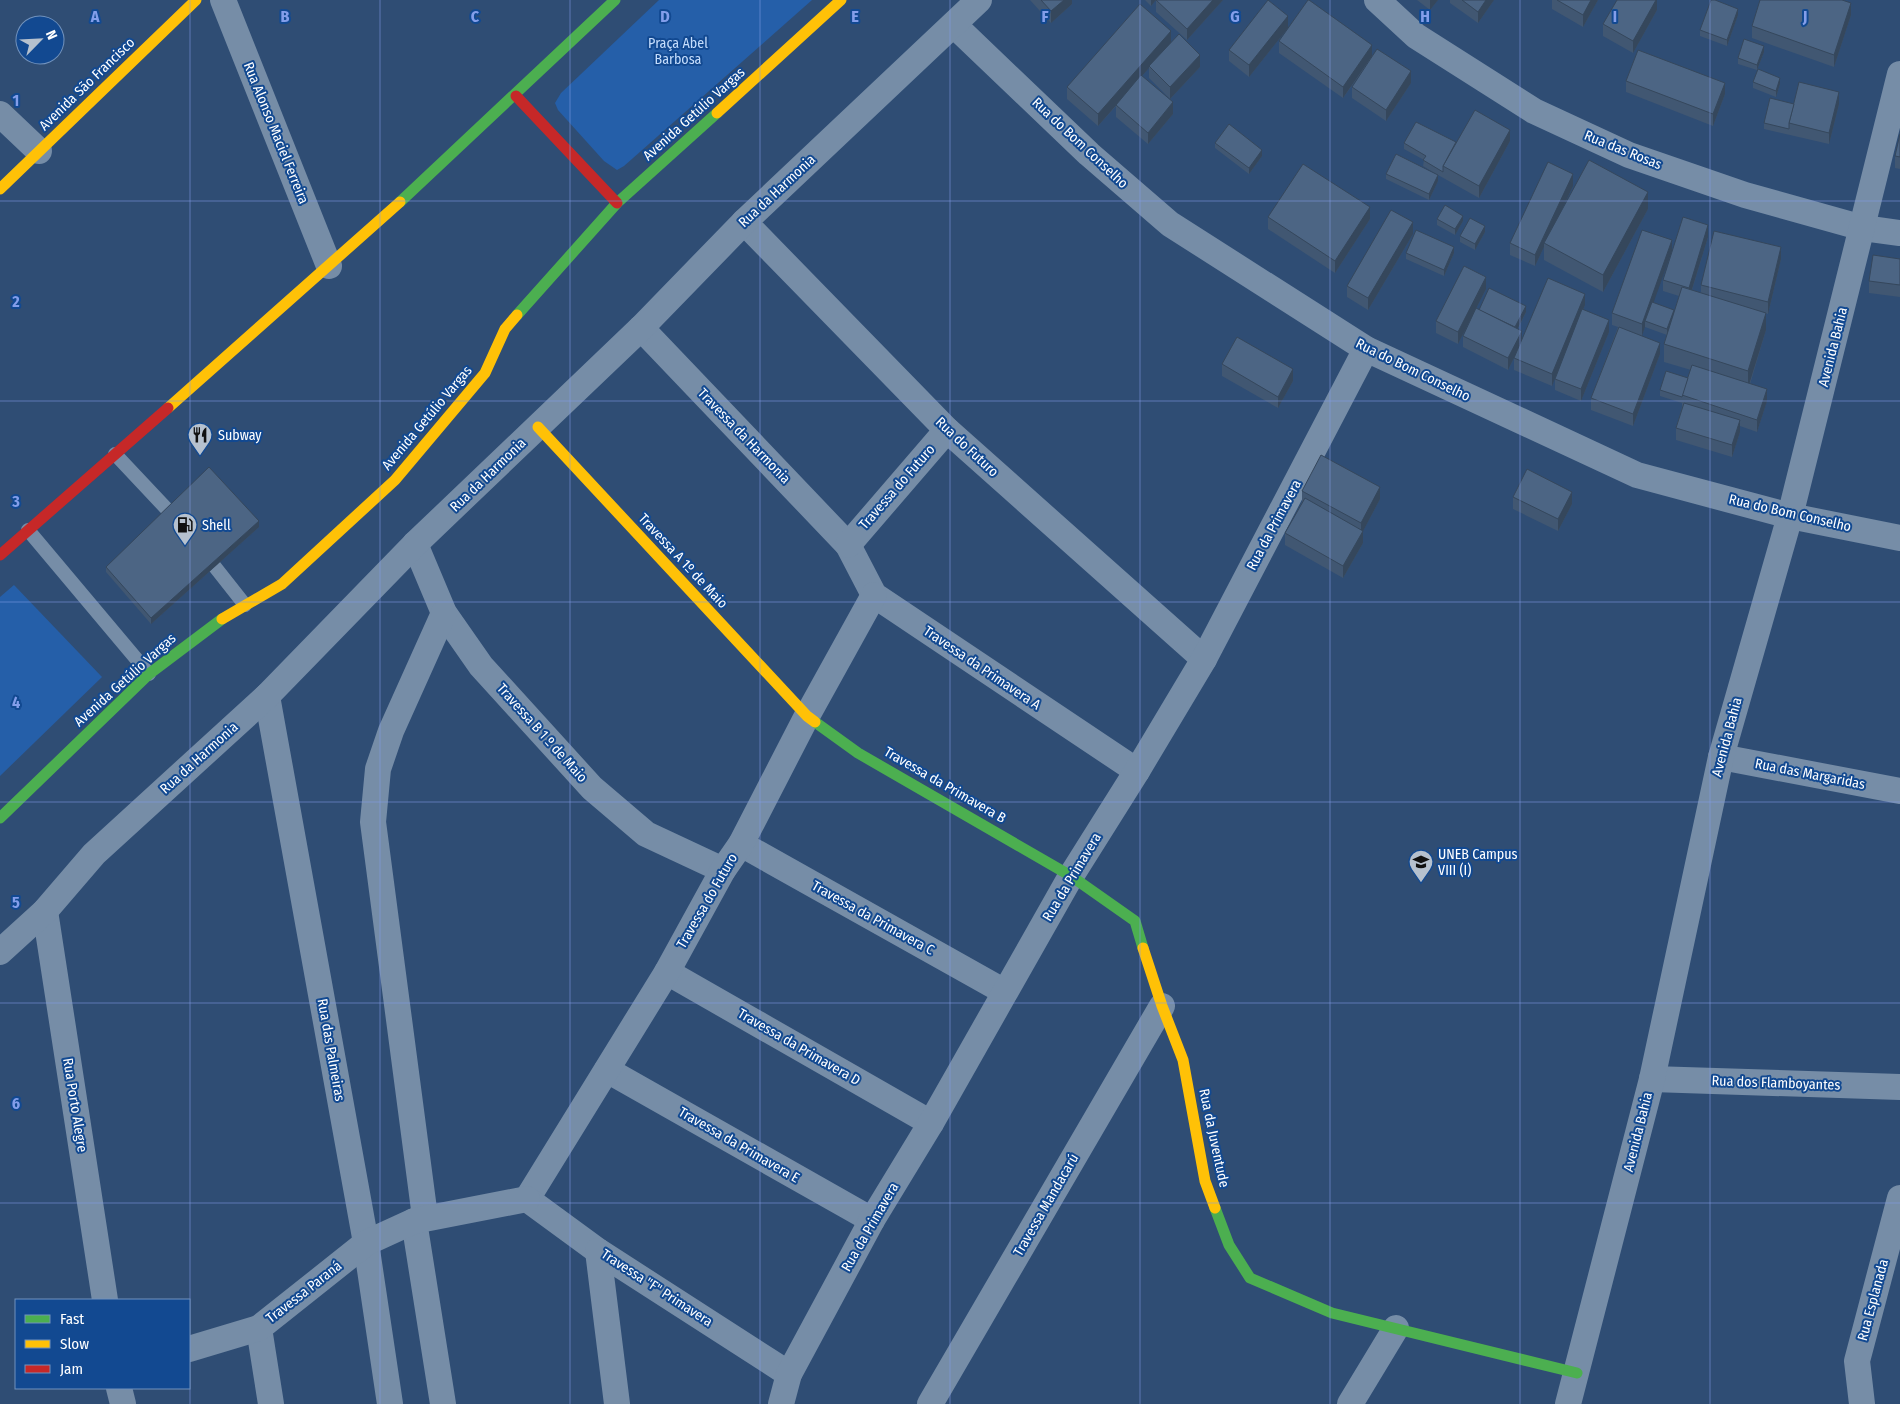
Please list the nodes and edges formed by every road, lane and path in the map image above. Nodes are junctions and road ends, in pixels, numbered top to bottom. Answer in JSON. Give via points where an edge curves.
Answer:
{"nodes":[{"id":1,"x":196,"y":0,"type":"edge"},
{"id":2,"x":223,"y":0,"type":"edge"},
{"id":3,"x":615,"y":0,"type":"edge"},
{"id":4,"x":841,"y":0,"type":"edge"},
{"id":5,"x":979,"y":0,"type":"edge"},
{"id":6,"x":1377,"y":0,"type":"edge"},
{"id":7,"x":954,"y":24,"type":"junction"},
{"id":8,"x":1900,"y":74,"type":"edge"},
{"id":9,"x":516,"y":96,"type":"junction"},
{"id":10,"x":0,"y":114,"type":"edge"},
{"id":11,"x":39,"y":151,"type":"junction"},
{"id":12,"x":0,"y":189,"type":"edge"},
{"id":13,"x":617,"y":203,"type":"junction"},
{"id":14,"x":744,"y":222,"type":"junction"},
{"id":15,"x":1863,"y":228,"type":"junction"},
{"id":16,"x":1900,"y":233,"type":"edge"},
{"id":17,"x":329,"y":266,"type":"junction"},
{"id":18,"x":640,"y":328,"type":"junction"},
{"id":19,"x":1366,"y":349,"type":"junction"},
{"id":20,"x":538,"y":427,"type":"junction"},
{"id":21,"x":947,"y":430,"type":"junction"},
{"id":22,"x":115,"y":454,"type":"junction"},
{"id":23,"x":1790,"y":516,"type":"junction"},
{"id":24,"x":28,"y":530,"type":"junction"},
{"id":25,"x":186,"y":532,"type":"edge"},
{"id":26,"x":1900,"y":538,"type":"edge"},
{"id":27,"x":415,"y":544,"type":"junction"},
{"id":28,"x":198,"y":545,"type":"edge"},
{"id":29,"x":848,"y":545,"type":"junction"},
{"id":30,"x":0,"y":555,"type":"edge"},
{"id":31,"x":874,"y":595,"type":"junction"},
{"id":32,"x":245,"y":605,"type":"junction"},
{"id":33,"x":444,"y":613,"type":"junction"},
{"id":34,"x":1204,"y":659,"type":"junction"},
{"id":35,"x":149,"y":674,"type":"junction"},
{"id":36,"x":267,"y":696,"type":"junction"},
{"id":37,"x":807,"y":716,"type":"junction"},
{"id":38,"x":1721,"y":757,"type":"junction"},
{"id":39,"x":1137,"y":771,"type":"junction"},
{"id":40,"x":1900,"y":791,"type":"edge"},
{"id":41,"x":0,"y":818,"type":"edge"},
{"id":42,"x":741,"y":844,"type":"junction"},
{"id":43,"x":723,"y":870,"type":"junction"},
{"id":44,"x":1071,"y":876,"type":"junction"},
{"id":45,"x":44,"y":910,"type":"junction"},
{"id":46,"x":0,"y":952,"type":"edge"},
{"id":47,"x":667,"y":972,"type":"junction"},
{"id":48,"x":1005,"y":992,"type":"junction"},
{"id":49,"x":1162,"y":1006,"type":"junction"},
{"id":50,"x":607,"y":1070,"type":"junction"},
{"id":51,"x":1652,"y":1079,"type":"junction"},
{"id":52,"x":1900,"y":1088,"type":"edge"},
{"id":53,"x":931,"y":1123,"type":"junction"},
{"id":54,"x":1900,"y":1198,"type":"edge"},
{"id":55,"x":527,"y":1199,"type":"junction"},
{"id":56,"x":420,"y":1219,"type":"junction"},
{"id":57,"x":872,"y":1220,"type":"junction"},
{"id":58,"x":366,"y":1243,"type":"junction"},
{"id":59,"x":598,"y":1251,"type":"junction"},
{"id":60,"x":105,"y":1299,"type":"edge"},
{"id":61,"x":259,"y":1328,"type":"junction"},
{"id":62,"x":1396,"y":1328,"type":"junction"},
{"id":63,"x":190,"y":1349,"type":"edge"},
{"id":64,"x":1577,"y":1373,"type":"junction"},
{"id":65,"x":789,"y":1374,"type":"junction"},
{"id":66,"x":119,"y":1389,"type":"edge"},
{"id":67,"x":123,"y":1404,"type":"edge"},
{"id":68,"x":271,"y":1404,"type":"edge"},
{"id":69,"x":390,"y":1404,"type":"edge"},
{"id":70,"x":443,"y":1404,"type":"edge"},
{"id":71,"x":616,"y":1404,"type":"edge"},
{"id":72,"x":781,"y":1404,"type":"edge"},
{"id":73,"x":930,"y":1404,"type":"edge"},
{"id":74,"x":1350,"y":1404,"type":"edge"},
{"id":75,"x":1568,"y":1404,"type":"edge"},
{"id":76,"x":1862,"y":1404,"type":"edge"}],
"edges":[{"from":1,"to":11,"type":"street","name":"Avenida São Francisco"},
{"from":2,"to":17,"type":"street","name":"Rua Alonso Maciel Ferreira"},
{"from":3,"to":9,"type":"street"},
{"from":4,"to":13,"type":"street","name":"Avenida Getúlio Vargas"},
{"from":5,"to":7,"type":"street","name":"Rua da Harmonia"},
{"from":6,"to":15,"type":"street","name":"Rua das Rosas","via":[[1416,36],[1534,111],[1629,155],[1744,195]]},
{"from":7,"to":14,"type":"street","name":"Rua da Harmonia"},
{"from":7,"to":19,"type":"street","name":"Rua do Bom Conselho","via":[[1089,154],[1170,224]]},
{"from":8,"to":15,"type":"street","name":"Avenida Bahia"},
{"from":9,"to":13,"type":"street"},
{"from":9,"to":17,"type":"street"},
{"from":10,"to":11,"type":"street"},
{"from":11,"to":12,"type":"street","name":"Avenida São Francisco"},
{"from":13,"to":32,"type":"street","name":"Avenida Getúlio Vargas","via":[[505,328],[485,373],[395,480],[282,584]]},
{"from":14,"to":18,"type":"street","name":"Rua da Harmonia"},
{"from":14,"to":21,"type":"street","name":"Rua do Futuro"},
{"from":15,"to":16,"type":"street","name":"Rua das Rosas"},
{"from":15,"to":23,"type":"street","name":"Avenida Bahia"},
{"from":17,"to":22,"type":"street"},
{"from":18,"to":20,"type":"street","name":"Rua da Harmonia"},
{"from":18,"to":29,"type":"street","name":"Travessa da Harmonia"},
{"from":19,"to":23,"type":"street","name":"Rua do Bom Conselho","via":[[1637,475]]},
{"from":19,"to":34,"type":"street","name":"Rua da Primavera"},
{"from":20,"to":27,"type":"street","name":"Rua da Harmonia"},
{"from":20,"to":37,"type":"street","name":"Travessa A 1º de Maio"},
{"from":21,"to":29,"type":"street","name":"Travessa do Futuro"},
{"from":21,"to":34,"type":"street","name":"Rua do Futuro"},
{"from":22,"to":24,"type":"street"},
{"from":22,"to":25,"type":"lane"},
{"from":23,"to":26,"type":"street","name":"Rua do Bom Conselho"},
{"from":23,"to":38,"type":"street","name":"Avenida Bahia"},
{"from":24,"to":30,"type":"street"},
{"from":24,"to":35,"type":"lane"},
{"from":27,"to":33,"type":"street","name":"Travessa B 1 º de Maio"},
{"from":27,"to":36,"type":"street","name":"Rua da Harmonia"},
{"from":28,"to":32,"type":"lane"},
{"from":29,"to":31,"type":"street","name":"Travessa da Primavera A"},
{"from":31,"to":37,"type":"street","name":"Travessa do Futuro"},
{"from":31,"to":39,"type":"street","name":"Travessa da Primavera A"},
{"from":32,"to":35,"type":"street","name":"Avenida Getúlio Vargas","via":[[210,626]]},
{"from":33,"to":43,"type":"street","name":"Travessa B 1 º de Maio","via":[[481,666],[592,788],[646,834]]},
{"from":33,"to":56,"type":"street","via":[[378,768],[373,822]]},
{"from":34,"to":39,"type":"street","name":"Rua da Primavera"},
{"from":35,"to":41,"type":"street","name":"Avenida Getúlio Vargas"},
{"from":36,"to":45,"type":"street","name":"Rua da Harmonia","via":[[94,854]]},
{"from":36,"to":58,"type":"street","name":"Rua das Palmeiras"},
{"from":37,"to":42,"type":"street","name":"Travessa do Futuro"},
{"from":37,"to":44,"type":"street","name":"Travessa da Primavera B","via":[[858,753]]},
{"from":38,"to":40,"type":"street","name":"Rua das Margaridas"},
{"from":38,"to":51,"type":"street","name":"Avenida Bahia"},
{"from":39,"to":44,"type":"street","name":"Rua da Primavera"},
{"from":42,"to":43,"type":"street","name":"Travessa do Futuro"},
{"from":42,"to":48,"type":"street","name":"Travessa da Primavera C"},
{"from":43,"to":47,"type":"street","name":"Travessa do Futuro"},
{"from":44,"to":48,"type":"street","name":"Rua da Primavera"},
{"from":44,"to":49,"type":"street","name":"Rua da Juventude","via":[[1135,921]]},
{"from":45,"to":46,"type":"street","name":"Rua da Harmonia"},
{"from":45,"to":60,"type":"street","name":"Rua Porto Alegre"},
{"from":47,"to":50,"type":"street","name":"Travessa do Futuro"},
{"from":47,"to":53,"type":"street","name":"Travessa da Primavera D"},
{"from":48,"to":53,"type":"street","name":"Rua da Primavera"},
{"from":49,"to":62,"type":"street","name":"Rua da Juventude","via":[[1183,1060],[1205,1181],[1229,1244],[1250,1278],[1332,1312]]},
{"from":49,"to":73,"type":"street","name":"Travessa Mandacarú"},
{"from":50,"to":55,"type":"street","name":"Travessa do Futuro"},
{"from":50,"to":57,"type":"street","name":"Travessa da Primavera E"},
{"from":51,"to":52,"type":"street","name":"Rua dos Flamboyantes"},
{"from":51,"to":64,"type":"street","name":"Avenida Bahia"},
{"from":53,"to":57,"type":"street","name":"Rua da Primavera"},
{"from":54,"to":76,"type":"street","name":"Rua Esplanada","via":[[1857,1361]]},
{"from":55,"to":56,"type":"street"},
{"from":55,"to":59,"type":"street","name":"Travessa \"F\" Primavera"},
{"from":56,"to":58,"type":"street","name":"Travessa Paraná"},
{"from":56,"to":70,"type":"street"},
{"from":57,"to":65,"type":"street","name":"Rua da Primavera"},
{"from":58,"to":61,"type":"street","name":"Travessa Paraná"},
{"from":58,"to":69,"type":"street","name":"Rua das Palmeiras"},
{"from":59,"to":65,"type":"street","name":"Travessa \"F\" Primavera"},
{"from":59,"to":71,"type":"street"},
{"from":61,"to":63,"type":"street","name":"Travessa Paraná"},
{"from":61,"to":68,"type":"street"},
{"from":62,"to":64,"type":"street","name":"Rua da Juventude"},
{"from":62,"to":74,"type":"street"},
{"from":64,"to":75,"type":"street","name":"Avenida Bahia"},
{"from":65,"to":72,"type":"street","name":"Rua da Primavera"},
{"from":66,"to":67,"type":"street"}]}
